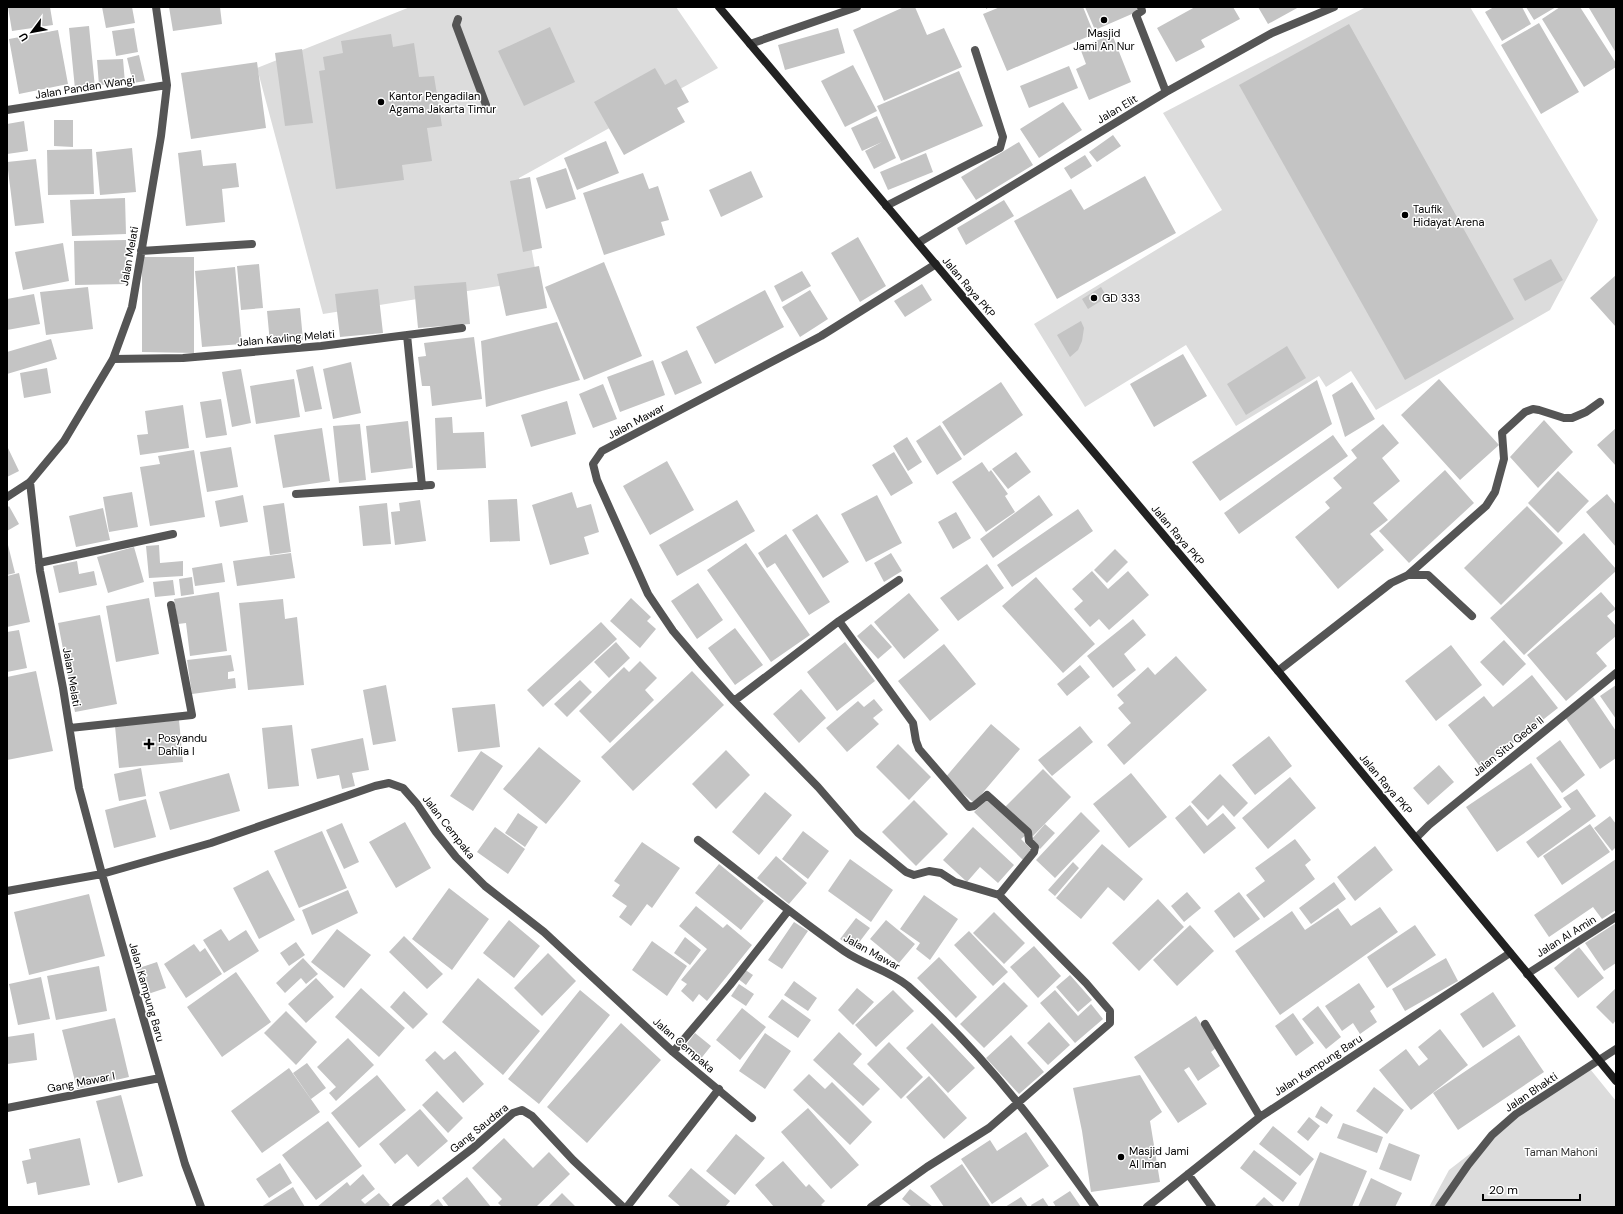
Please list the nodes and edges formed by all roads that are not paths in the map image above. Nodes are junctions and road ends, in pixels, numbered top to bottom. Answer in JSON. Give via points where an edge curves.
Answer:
{"nodes":[{"id":1,"x":156,"y":7,"type":"edge"},
{"id":2,"x":719,"y":7,"type":"edge"},
{"id":3,"x":857,"y":7,"type":"edge"},
{"id":4,"x":1141,"y":7,"type":"edge"},
{"id":5,"x":1334,"y":7,"type":"edge"},
{"id":6,"x":458,"y":19,"type":"dead end"},
{"id":7,"x":750,"y":44,"type":"junction"},
{"id":8,"x":975,"y":50,"type":"dead end"},
{"id":9,"x":167,"y":85,"type":"junction"},
{"id":10,"x":1166,"y":92,"type":"junction"},
{"id":11,"x":486,"y":105,"type":"dead end"},
{"id":12,"x":7,"y":110,"type":"edge"},
{"id":13,"x":886,"y":206,"type":"junction"},
{"id":14,"x":918,"y":243,"type":"junction"},
{"id":15,"x":252,"y":244,"type":"dead end"},
{"id":16,"x":141,"y":251,"type":"junction"},
{"id":17,"x":936,"y":264,"type":"junction"},
{"id":18,"x":462,"y":328,"type":"dead end"},
{"id":19,"x":407,"y":335,"type":"junction"},
{"id":20,"x":113,"y":359,"type":"junction"},
{"id":21,"x":1600,"y":402,"type":"dead end"},
{"id":22,"x":30,"y":482,"type":"junction"},
{"id":23,"x":422,"y":486,"type":"junction"},
{"id":24,"x":432,"y":486,"type":"dead end"},
{"id":25,"x":296,"y":494,"type":"dead end"},
{"id":26,"x":7,"y":497,"type":"edge"},
{"id":27,"x":173,"y":534,"type":"dead end"},
{"id":28,"x":39,"y":563,"type":"junction"},
{"id":29,"x":1408,"y":575,"type":"junction"},
{"id":30,"x":899,"y":580,"type":"dead end"},
{"id":31,"x":172,"y":605,"type":"dead end"},
{"id":32,"x":1472,"y":616,"type":"dead end"},
{"id":33,"x":839,"y":621,"type":"junction"},
{"id":34,"x":1278,"y":671,"type":"junction"},
{"id":35,"x":1616,"y":673,"type":"edge"},
{"id":36,"x":734,"y":701,"type":"junction"},
{"id":37,"x":70,"y":728,"type":"junction"},
{"id":38,"x":1416,"y":838,"type":"junction"},
{"id":39,"x":698,"y":840,"type":"dead end"},
{"id":40,"x":102,"y":874,"type":"junction"},
{"id":41,"x":7,"y":890,"type":"edge"},
{"id":42,"x":999,"y":895,"type":"junction"},
{"id":43,"x":788,"y":911,"type":"junction"},
{"id":44,"x":1616,"y":917,"type":"edge"},
{"id":45,"x":1510,"y":952,"type":"junction"},
{"id":46,"x":1527,"y":974,"type":"junction"},
{"id":47,"x":1205,"y":1024,"type":"dead end"},
{"id":48,"x":1616,"y":1049,"type":"edge"},
{"id":49,"x":673,"y":1052,"type":"junction"},
{"id":50,"x":1599,"y":1060,"type":"junction"},
{"id":51,"x":160,"y":1078,"type":"junction"},
{"id":52,"x":1616,"y":1081,"type":"edge"},
{"id":53,"x":719,"y":1089,"type":"junction"},
{"id":54,"x":1018,"y":1103,"type":"junction"},
{"id":55,"x":7,"y":1108,"type":"edge"},
{"id":56,"x":1260,"y":1117,"type":"junction"},
{"id":57,"x":752,"y":1118,"type":"dead end"},
{"id":58,"x":1188,"y":1174,"type":"junction"},
{"id":59,"x":201,"y":1207,"type":"edge"},
{"id":60,"x":396,"y":1207,"type":"edge"},
{"id":61,"x":623,"y":1207,"type":"edge"},
{"id":62,"x":627,"y":1207,"type":"edge"},
{"id":63,"x":870,"y":1207,"type":"edge"},
{"id":64,"x":1096,"y":1207,"type":"edge"},
{"id":65,"x":1147,"y":1207,"type":"edge"},
{"id":66,"x":1212,"y":1207,"type":"edge"},
{"id":67,"x":1439,"y":1207,"type":"edge"}],
"edges":[{"from":1,"to":9,"type":"street","name":"Jalan Melati"},
{"from":2,"to":7,"type":"street","name":"Jalan Raya PKP"},
{"from":3,"to":7,"type":"street"},
{"from":4,"to":10,"type":"street","via":[[1142,11],[1136,15]]},
{"from":5,"to":10,"type":"street","name":"Jalan Elit","via":[[1272,33]]},
{"from":6,"to":11,"type":"street","via":[[456,25]]},
{"from":7,"to":13,"type":"street","name":"Jalan Raya PKP"},
{"from":8,"to":13,"type":"street","via":[[1003,137],[1000,148]]},
{"from":9,"to":12,"type":"street","name":"Jalan Pandan Wangi"},
{"from":9,"to":16,"type":"street","name":"Jalan Melati"},
{"from":10,"to":14,"type":"street","name":"Jalan Elit"},
{"from":13,"to":14,"type":"street","name":"Jalan Raya PKP"},
{"from":14,"to":17,"type":"street","name":"Jalan Raya PKP"},
{"from":15,"to":16,"type":"street"},
{"from":16,"to":20,"type":"street","name":"Jalan Melati","via":[[132,307]]},
{"from":17,"to":34,"type":"street","name":"Jalan Raya PKP"},
{"from":17,"to":36,"type":"street","name":"Jalan Mawar","via":[[821,336],[602,451],[593,464],[596,480],[648,594],[673,630]]},
{"from":18,"to":19,"type":"street","name":"Jalan Kavling Melati"},
{"from":19,"to":20,"type":"street","name":"Jalan Kavling Melati","via":[[190,358]]},
{"from":19,"to":23,"type":"street"},
{"from":20,"to":22,"type":"street","name":"Jalan Melati","via":[[64,441]]},
{"from":21,"to":29,"type":"street","via":[[1578,416],[1564,418],[1533,409],[1525,412],[1503,431],[1501,435],[1505,450],[1504,459],[1495,492],[1486,506]]},
{"from":22,"to":26,"type":"street","name":"Jalan Melati"},
{"from":22,"to":28,"type":"street","name":"Jalan Melati"},
{"from":23,"to":24,"type":"street"},
{"from":23,"to":25,"type":"street"},
{"from":27,"to":28,"type":"street"},
{"from":28,"to":37,"type":"street","name":"Jalan Melati"},
{"from":29,"to":32,"type":"street","via":[[1428,575]]},
{"from":29,"to":34,"type":"street","via":[[1391,583]]},
{"from":30,"to":33,"type":"street"},
{"from":31,"to":37,"type":"street","via":[[192,715]]},
{"from":33,"to":36,"type":"street"},
{"from":33,"to":42,"type":"street","via":[[913,722],[919,749],[960,796],[972,807],[985,796],[990,796],[1028,832],[1029,841],[1035,846],[1034,852]]},
{"from":34,"to":38,"type":"street","name":"Jalan Raya PKP"},
{"from":35,"to":38,"type":"street","name":"Jalan Situ Gede II"},
{"from":36,"to":42,"type":"street","name":"Jalan Mawar","via":[[818,787],[858,833],[906,872],[914,875],[930,871],[941,873],[955,882]]},
{"from":37,"to":40,"type":"street","name":"Jalan Melati","via":[[79,788]]},
{"from":38,"to":45,"type":"street","name":"Jalan Raya PKP"},
{"from":39,"to":43,"type":"street","name":"Jalan Mawar"},
{"from":40,"to":41,"type":"street"},
{"from":40,"to":49,"type":"street","name":"Jalan Cempaka","via":[[211,843],[389,783],[403,788],[456,857],[485,886],[544,932]]},
{"from":40,"to":51,"type":"street","name":"Jalan Kampung Baru"},
{"from":42,"to":54,"type":"street","name":"Jalan Mawar","via":[[1086,983],[1110,1011],[1110,1023]]},
{"from":43,"to":49,"type":"street"},
{"from":43,"to":54,"type":"street","name":"Jalan Mawar","via":[[846,952],[864,963],[884,970],[906,985],[971,1050]]},
{"from":44,"to":46,"type":"street","name":"Jalan Al Amin"},
{"from":45,"to":46,"type":"street","name":"Jalan Raya PKP"},
{"from":45,"to":56,"type":"street","name":"Jalan Kampung Baru"},
{"from":46,"to":50,"type":"street","name":"Jalan Raya PKP"},
{"from":47,"to":56,"type":"street"},
{"from":48,"to":50,"type":"street","name":"Jalan Bhakti"},
{"from":49,"to":53,"type":"street","name":"Jalan Cempaka"},
{"from":50,"to":52,"type":"street","name":"Jalan Raya PKP"},
{"from":50,"to":67,"type":"street","name":"Jalan Bhakti","via":[[1516,1114],[1492,1135]]},
{"from":51,"to":55,"type":"street","name":"Gang Mawar I"},
{"from":51,"to":59,"type":"street","name":"Jalan Kampung Baru","via":[[185,1164]]},
{"from":53,"to":57,"type":"street","name":"Jalan Cempaka"},
{"from":53,"to":62,"type":"street"},
{"from":54,"to":63,"type":"street","name":"Jalan Mawar","via":[[989,1128]]},
{"from":54,"to":64,"type":"street","name":"Jalan Mawar"},
{"from":56,"to":58,"type":"street","name":"Jalan Kampung Baru"},
{"from":58,"to":65,"type":"street","name":"Jalan Kampung Baru"},
{"from":58,"to":66,"type":"street"},
{"from":60,"to":61,"type":"street","name":"Gang Saudara","via":[[473,1148],[513,1112],[522,1110],[532,1116],[573,1160]]}]}
